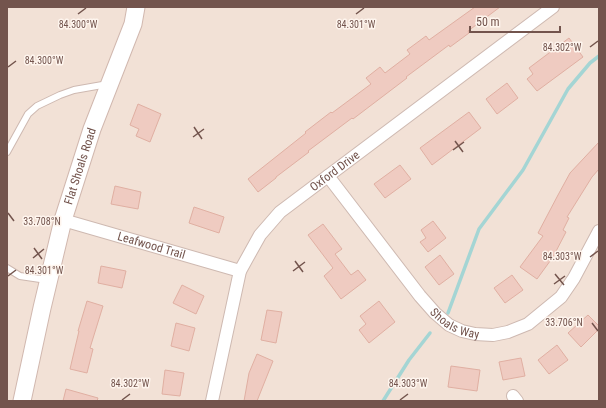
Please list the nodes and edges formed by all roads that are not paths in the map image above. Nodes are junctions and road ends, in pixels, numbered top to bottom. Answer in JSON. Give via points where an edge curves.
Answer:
{"nodes":[{"id":1,"x":136,"y":7,"type":"edge"},
{"id":2,"x":553,"y":7,"type":"edge"},
{"id":3,"x":110,"y":84,"type":"junction"},
{"id":4,"x":7,"y":152,"type":"edge"},
{"id":5,"x":328,"y":176,"type":"junction"},
{"id":6,"x":63,"y":220,"type":"junction"},
{"id":7,"x":599,"y":231,"type":"edge"},
{"id":8,"x":9,"y":269,"type":"edge"},
{"id":9,"x":240,"y":271,"type":"junction"},
{"id":10,"x":49,"y":280,"type":"junction"},
{"id":11,"x":22,"y":401,"type":"edge"},
{"id":12,"x":212,"y":401,"type":"edge"}],
"edges":[{"from":1,"to":3,"type":"main road","name":"Flat Shoals Road","via":[[133,24]]},
{"from":2,"to":5,"type":"street","name":"Oxford Drive"},
{"from":3,"to":4,"type":"lane","via":[[74,90],[37,106],[28,114]]},
{"from":3,"to":6,"type":"main road","name":"Flat Shoals Road","via":[[92,129]]},
{"from":5,"to":7,"type":"street","name":"Shoals Way","via":[[420,296],[450,325],[475,334],[494,335],[528,324],[561,297]]},
{"from":5,"to":9,"type":"street","name":"Oxford Drive","via":[[280,212],[260,236]]},
{"from":6,"to":9,"type":"street","name":"Leafwood Trail"},
{"from":6,"to":10,"type":"main road","name":"Flat Shoals Road"},
{"from":8,"to":10,"type":"lane","via":[[20,276]]},
{"from":9,"to":12,"type":"street","name":"Oxford Drive"},
{"from":10,"to":11,"type":"main road","name":"Flat Shoals Road"}]}
